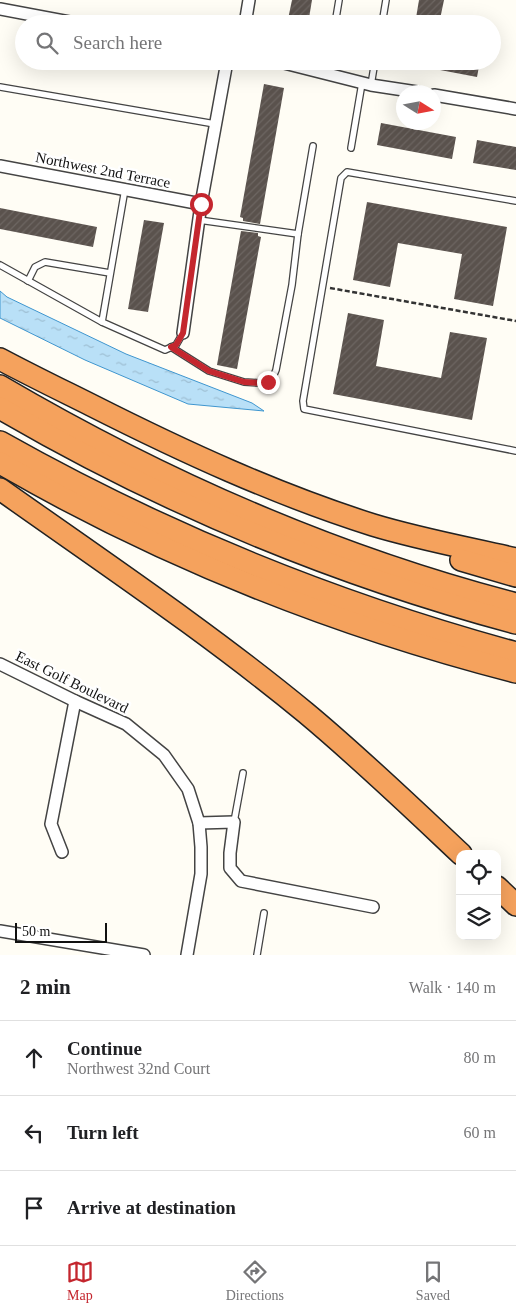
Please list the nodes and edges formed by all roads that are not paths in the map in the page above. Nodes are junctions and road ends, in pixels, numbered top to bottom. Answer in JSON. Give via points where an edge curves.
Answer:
{"nodes":[{"id":1,"x":249,"y":0,"type":"edge"},
{"id":2,"x":339,"y":0,"type":"edge"},
{"id":3,"x":386,"y":0,"type":"edge"},
{"id":4,"x":0,"y":10,"type":"edge"},
{"id":5,"x":29,"y":15,"type":"edge"},
{"id":6,"x":246,"y":15,"type":"edge"},
{"id":7,"x":336,"y":15,"type":"edge"},
{"id":8,"x":384,"y":15,"type":"edge"},
{"id":9,"x":225,"y":70,"type":"edge"},
{"id":10,"x":311,"y":70,"type":"edge"},
{"id":11,"x":327,"y":70,"type":"edge"},
{"id":12,"x":371,"y":70,"type":"edge"},
{"id":13,"x":326,"y":74,"type":"junction"},
{"id":14,"x":366,"y":84,"type":"junction"},
{"id":15,"x":0,"y":87,"type":"edge"},
{"id":16,"x":396,"y":89,"type":"edge"},
{"id":17,"x":441,"y":96,"type":"edge"},
{"id":18,"x":516,"y":109,"type":"edge"},
{"id":19,"x":215,"y":124,"type":"junction"},
{"id":20,"x":313,"y":146,"type":"dead end"},
{"id":21,"x":351,"y":148,"type":"dead end"},
{"id":22,"x":0,"y":166,"type":"edge"},
{"id":23,"x":125,"y":189,"type":"junction"},
{"id":24,"x":516,"y":201,"type":"edge"},
{"id":25,"x":201,"y":204,"type":"junction"},
{"id":26,"x":198,"y":220,"type":"junction"},
{"id":27,"x":298,"y":234,"type":"junction"},
{"id":28,"x":0,"y":265,"type":"edge"},
{"id":29,"x":110,"y":273,"type":"junction"},
{"id":30,"x":28,"y":281,"type":"junction"},
{"id":31,"x":102,"y":322,"type":"junction"},
{"id":32,"x":183,"y":333,"type":"joint"},
{"id":33,"x":171,"y":347,"type":"junction"},
{"id":34,"x":0,"y":358,"type":"edge"},
{"id":35,"x":0,"y":386,"type":"edge"},
{"id":36,"x":0,"y":408,"type":"edge"},
{"id":37,"x":0,"y":442,"type":"edge"},
{"id":38,"x":516,"y":452,"type":"edge"},
{"id":39,"x":0,"y":463,"type":"edge"},
{"id":40,"x":0,"y":489,"type":"edge"},
{"id":41,"x":374,"y":525,"type":"junction"},
{"id":42,"x":516,"y":559,"type":"edge"},
{"id":43,"x":516,"y":576,"type":"edge"},
{"id":44,"x":516,"y":604,"type":"edge"},
{"id":45,"x":516,"y":623,"type":"edge"},
{"id":46,"x":516,"y":653,"type":"edge"},
{"id":47,"x":0,"y":664,"type":"edge"},
{"id":48,"x":516,"y":672,"type":"edge"},
{"id":49,"x":75,"y":701,"type":"junction"},
{"id":50,"x":243,"y":774,"type":"dead end"},
{"id":51,"x":234,"y":822,"type":"junction"},
{"id":52,"x":199,"y":823,"type":"junction"},
{"id":53,"x":457,"y":850,"type":"edge"},
{"id":54,"x":62,"y":852,"type":"dead end"},
{"id":55,"x":501,"y":891,"type":"edge"},
{"id":56,"x":516,"y":905,"type":"edge"},
{"id":57,"x":373,"y":906,"type":"dead end"},
{"id":58,"x":264,"y":913,"type":"dead end"},
{"id":59,"x":0,"y":931,"type":"edge"},
{"id":60,"x":144,"y":955,"type":"edge"},
{"id":61,"x":187,"y":955,"type":"edge"},
{"id":62,"x":257,"y":955,"type":"edge"}],
"edges":[{"from":1,"to":6,"type":"street"},
{"from":2,"to":7,"type":"lane"},
{"from":3,"to":8,"type":"lane"},
{"from":4,"to":5,"type":"street"},
{"from":9,"to":19,"type":"street"},
{"from":10,"to":13,"type":"street"},
{"from":11,"to":13,"type":"lane"},
{"from":12,"to":14,"type":"lane"},
{"from":13,"to":14,"type":"street"},
{"from":14,"to":16,"type":"street"},
{"from":14,"to":21,"type":"lane"},
{"from":15,"to":19,"type":"lane"},
{"from":17,"to":18,"type":"street"},
{"from":19,"to":25,"type":"street"},
{"from":20,"to":27,"type":"lane"},
{"from":22,"to":23,"type":"street","name":"Northwest 2nd Terrace"},
{"from":23,"to":25,"type":"street","name":"Northwest 2nd Terrace"},
{"from":23,"to":29,"type":"lane"},
{"from":24,"to":38,"type":"lane","via":[[347,172],[341,178],[302,401],[304,409]]},
{"from":25,"to":26,"type":"street"},
{"from":26,"to":27,"type":"lane"},
{"from":26,"to":32,"type":"street"},
{"from":27,"to":33,"type":"lane","via":[[276,370],[268,382],[244,382],[209,371]]},
{"from":28,"to":30,"type":"lane"},
{"from":29,"to":30,"type":"lane","via":[[45,262],[35,268]]},
{"from":29,"to":31,"type":"lane"},
{"from":30,"to":31,"type":"lane"},
{"from":31,"to":33,"type":"lane","via":[[164,350]]},
{"from":32,"to":33,"type":"lane"},
{"from":34,"to":41,"type":"highway","via":[[190,454]]},
{"from":35,"to":44,"type":"highway","via":[[129,457],[252,514],[380,562]]},
{"from":36,"to":45,"type":"highway","via":[[122,474],[246,531],[376,580]]},
{"from":37,"to":46,"type":"highway","via":[[164,526],[263,569],[354,604]]},
{"from":39,"to":48,"type":"highway","via":[[136,534],[268,591],[417,644]]},
{"from":40,"to":53,"type":"highway","via":[[271,685],[348,749]]},
{"from":41,"to":42,"type":"highway"},
{"from":41,"to":43,"type":"highway","via":[[389,537]]},
{"from":47,"to":49,"type":"street","name":"East Golf Boulevard"},
{"from":49,"to":52,"type":"street","name":"East Golf Boulevard","via":[[126,724],[164,755],[188,789]]},
{"from":49,"to":54,"type":"street","via":[[51,824]]},
{"from":50,"to":51,"type":"lane"},
{"from":51,"to":52,"type":"street"},
{"from":51,"to":57,"type":"street","via":[[230,868],[241,881]]},
{"from":52,"to":61,"type":"street","name":"East Golf Boulevard","via":[[201,874]]},
{"from":55,"to":56,"type":"highway"},
{"from":58,"to":62,"type":"lane"},
{"from":59,"to":60,"type":"street"}]}
